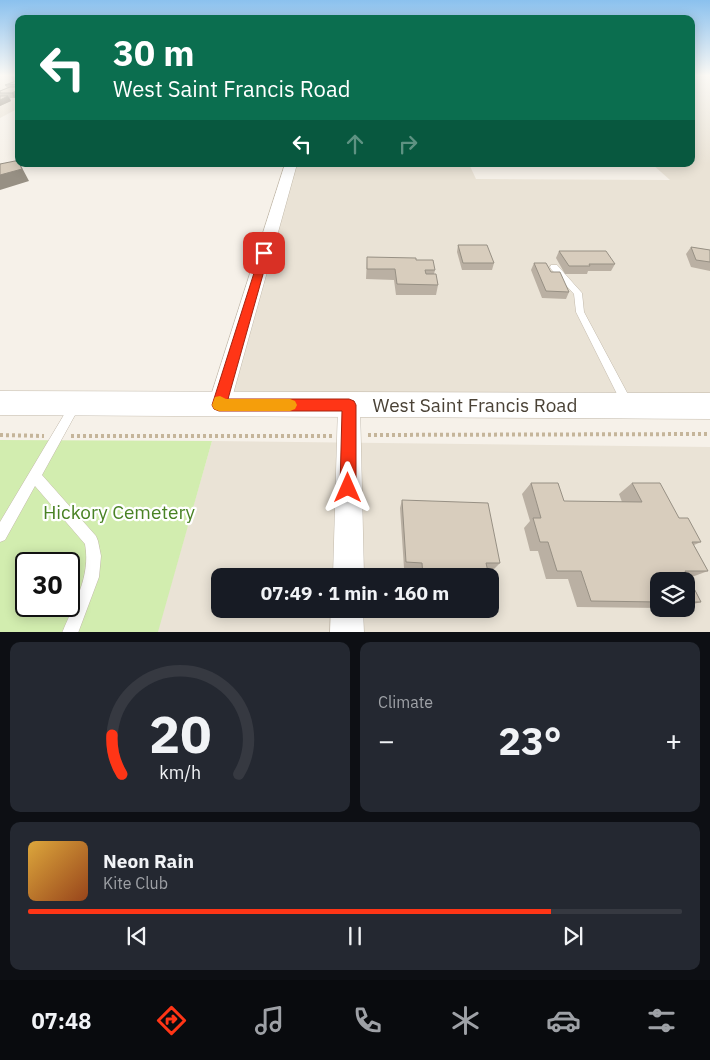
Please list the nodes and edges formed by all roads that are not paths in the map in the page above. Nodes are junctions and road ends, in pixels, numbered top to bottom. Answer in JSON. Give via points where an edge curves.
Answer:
{"nodes":[{"id":1,"x":290,"y":167,"type":"edge"},
{"id":2,"x":554,"y":267,"type":"dead end"},
{"id":3,"x":0,"y":403,"type":"edge"},
{"id":4,"x":76,"y":404,"type":"junction"},
{"id":5,"x":219,"y":405,"type":"junction"},
{"id":6,"x":349,"y":405,"type":"junction"},
{"id":7,"x":629,"y":405,"type":"junction"},
{"id":8,"x":710,"y":406,"type":"edge"},
{"id":9,"x":35,"y":476,"type":"junction"},
{"id":10,"x":0,"y":535,"type":"edge"},
{"id":11,"x":348,"y":568,"type":"edge"},
{"id":12,"x":348,"y":618,"type":"edge"},
{"id":13,"x":70,"y":632,"type":"edge"},
{"id":14,"x":347,"y":632,"type":"edge"}],
"edges":[{"from":1,"to":5,"type":"street"},
{"from":2,"to":7,"type":"lane","via":[[578,293],[580,312]]},
{"from":3,"to":4,"type":"street","name":"West Saint Francis Road"},
{"from":4,"to":5,"type":"street","name":"West Saint Francis Road"},
{"from":4,"to":9,"type":"lane"},
{"from":5,"to":6,"type":"street","name":"West Saint Francis Road"},
{"from":6,"to":7,"type":"street","name":"West Saint Francis Road"},
{"from":6,"to":11,"type":"street"},
{"from":7,"to":8,"type":"street","name":"West Saint Francis Road"},
{"from":9,"to":10,"type":"lane"},
{"from":9,"to":13,"type":"lane","via":[[91,541],[94,556],[92,577]]},
{"from":12,"to":14,"type":"street"}]}
